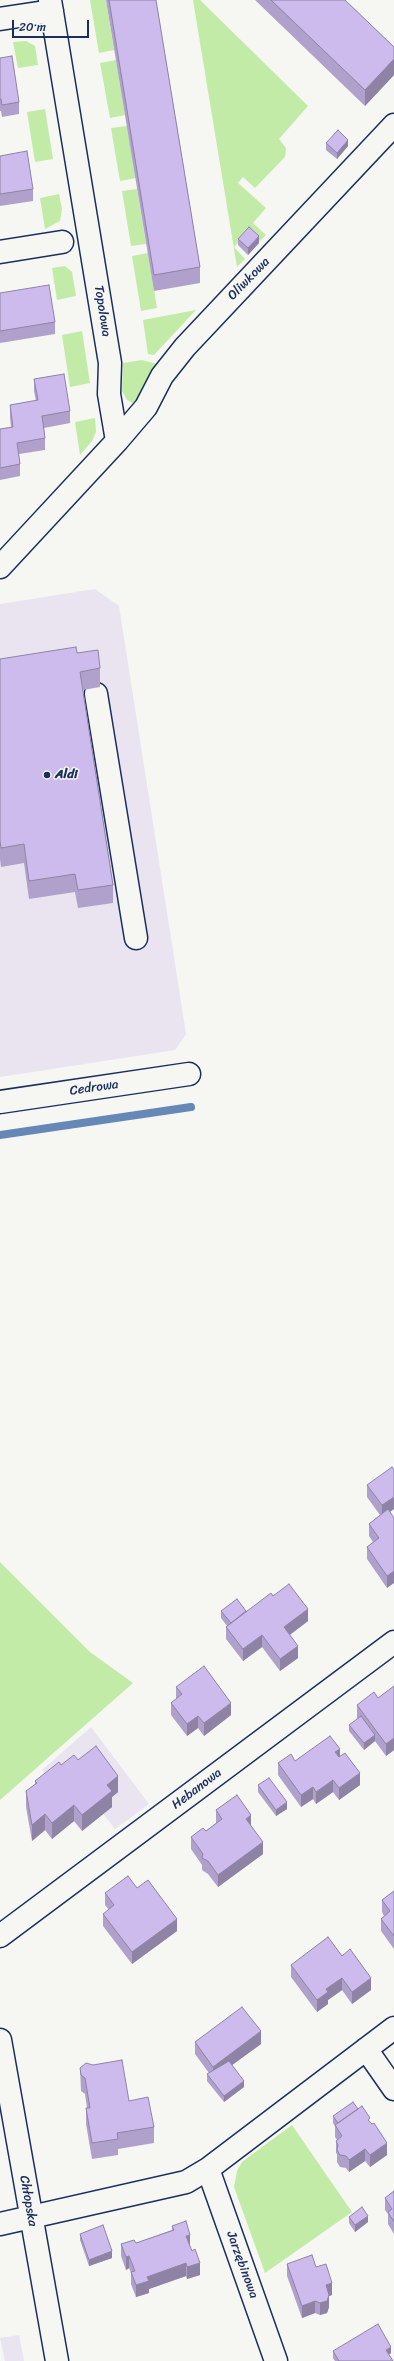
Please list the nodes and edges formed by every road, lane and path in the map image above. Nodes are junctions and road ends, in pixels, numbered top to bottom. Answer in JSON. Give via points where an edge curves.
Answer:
{"nodes":[{"id":1,"x":51,"y":5,"type":"edge"},
{"id":2,"x":0,"y":19,"type":"edge"},
{"id":3,"x":394,"y":125,"type":"edge"},
{"id":4,"x":62,"y":242,"type":"dead end"},
{"id":5,"x":0,"y":252,"type":"edge"},
{"id":6,"x":117,"y":441,"type":"junction"},
{"id":7,"x":0,"y":567,"type":"edge"},
{"id":8,"x":96,"y":694,"type":"dead end"},
{"id":9,"x":136,"y":938,"type":"dead end"},
{"id":10,"x":189,"y":1074,"type":"dead end"},
{"id":11,"x":0,"y":1102,"type":"edge"},
{"id":12,"x":394,"y":1642,"type":"edge"},
{"id":13,"x":0,"y":1936,"type":"edge"},
{"id":14,"x":394,"y":2028,"type":"edge"},
{"id":15,"x":0,"y":2040,"type":"edge"},
{"id":16,"x":366,"y":2048,"type":"junction"},
{"id":17,"x":394,"y":2089,"type":"edge"},
{"id":18,"x":208,"y":2169,"type":"junction"},
{"id":19,"x":30,"y":2216,"type":"junction"},
{"id":20,"x":0,"y":2224,"type":"edge"},
{"id":21,"x":57,"y":2361,"type":"edge"},
{"id":22,"x":276,"y":2361,"type":"edge"}],
"edges":[{"from":1,"to":2,"type":"street","name":"Topolowa"},
{"from":1,"to":6,"type":"street","name":"Topolowa","via":[[110,363],[109,394]]},
{"from":3,"to":6,"type":"street","name":"Oliwkowa","via":[[185,347],[162,376],[146,407]]},
{"from":4,"to":5,"type":"street"},
{"from":6,"to":7,"type":"street"},
{"from":8,"to":9,"type":"street"},
{"from":10,"to":11,"type":"street","name":"Cedrowa"},
{"from":12,"to":13,"type":"street","name":"Hebanowa"},
{"from":14,"to":16,"type":"street"},
{"from":15,"to":19,"type":"street","name":"Chłopska"},
{"from":16,"to":17,"type":"street"},
{"from":16,"to":18,"type":"street"},
{"from":18,"to":19,"type":"street","via":[[186,2182]]},
{"from":18,"to":22,"type":"street","name":"Jarzębinowa"},
{"from":19,"to":20,"type":"street"},
{"from":19,"to":21,"type":"street","name":"Chłopska"}]}
